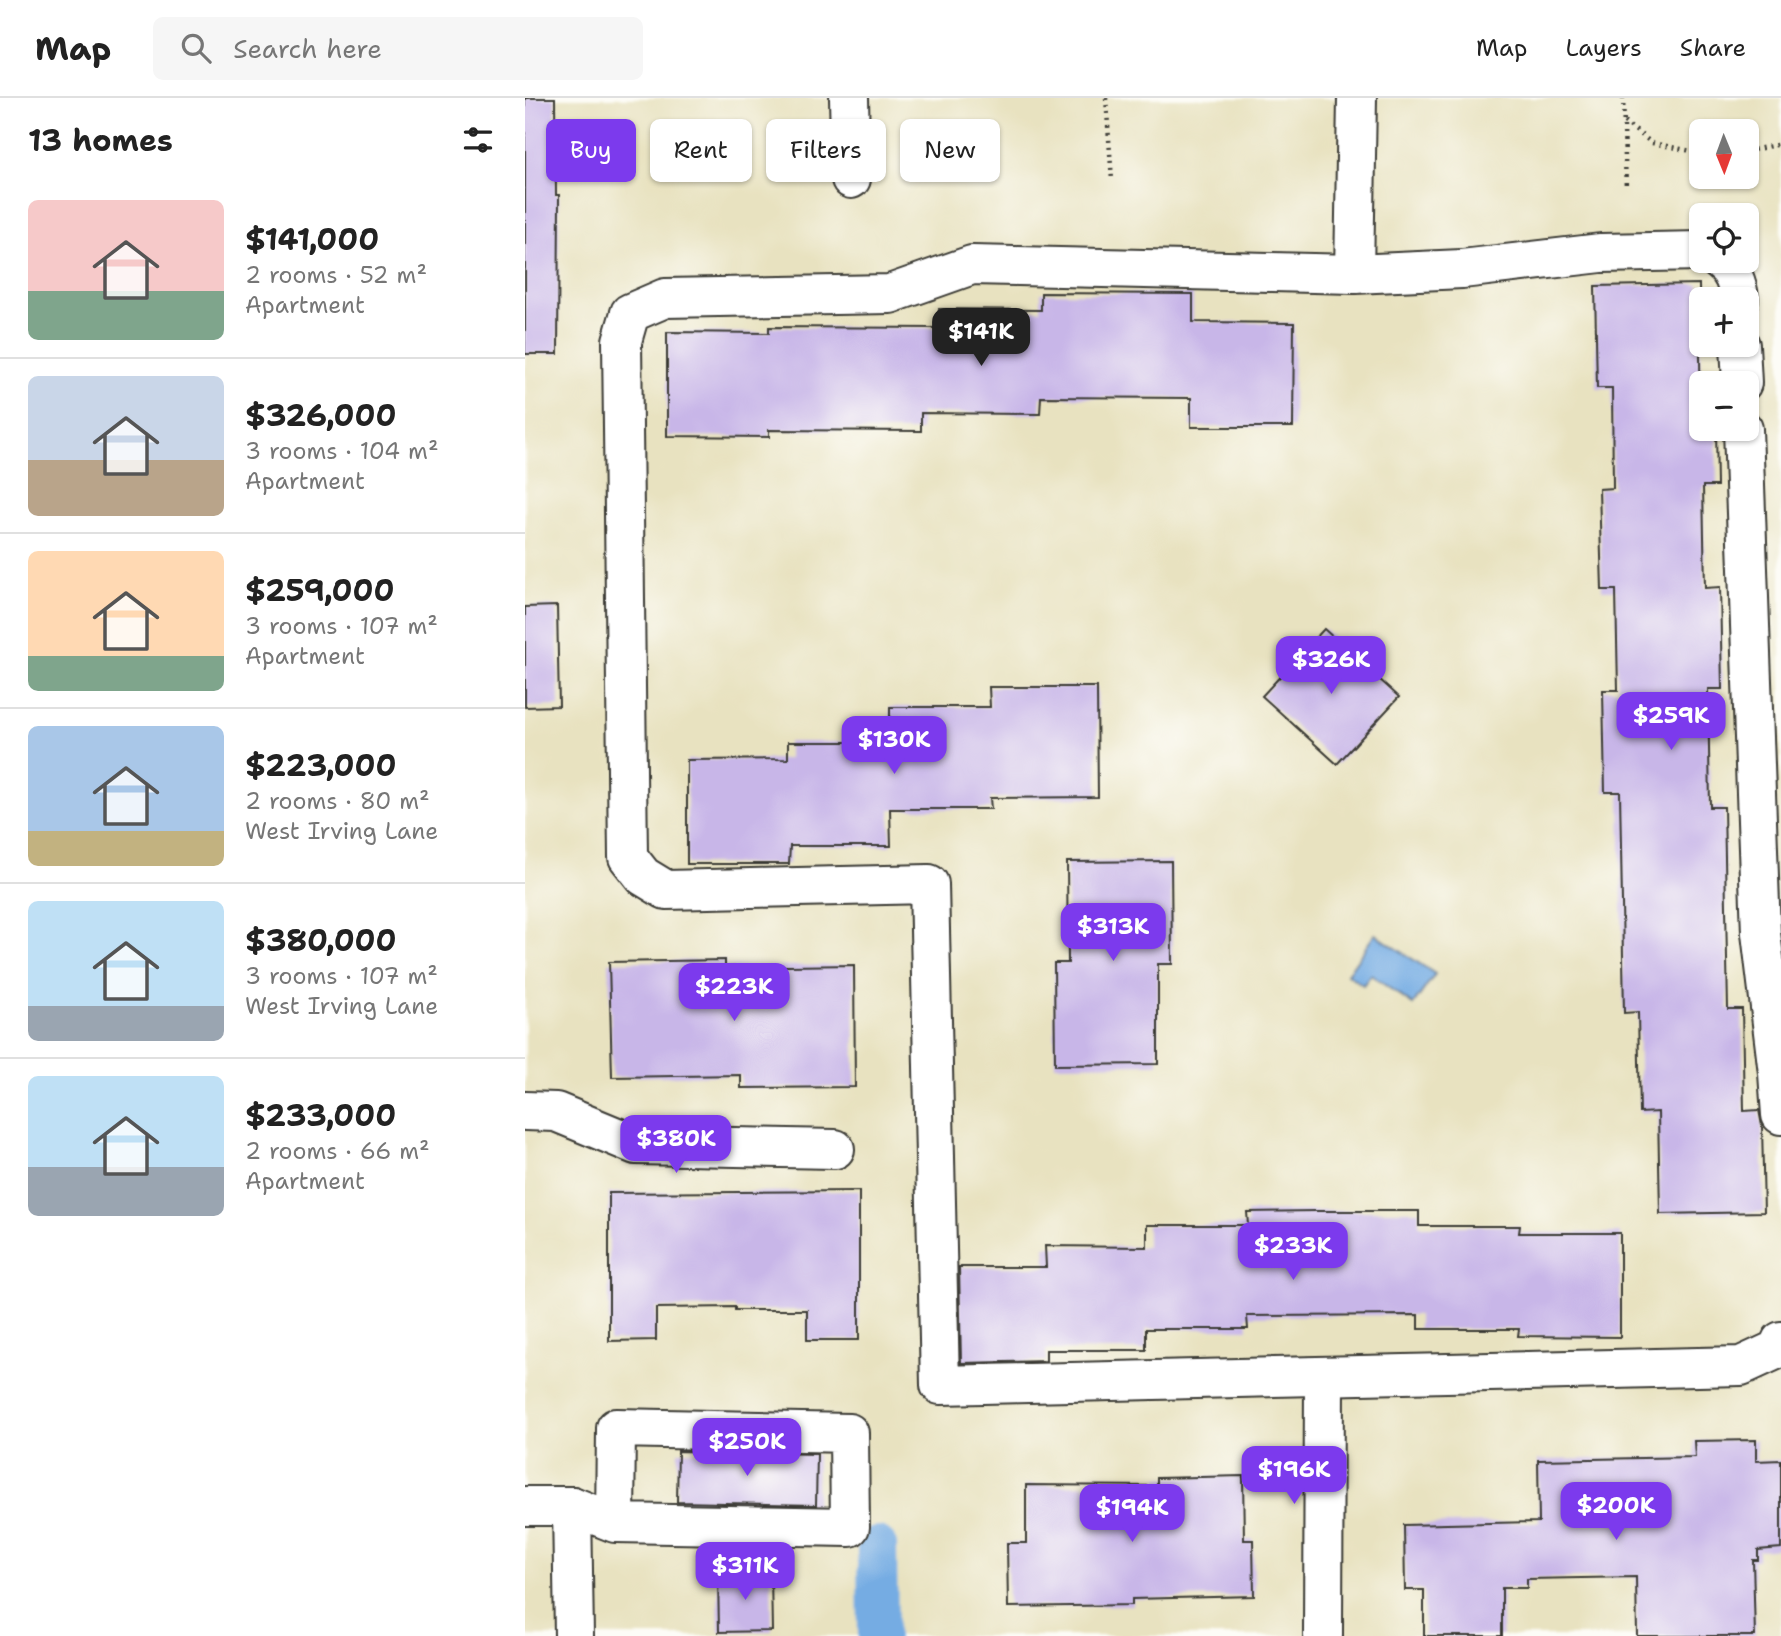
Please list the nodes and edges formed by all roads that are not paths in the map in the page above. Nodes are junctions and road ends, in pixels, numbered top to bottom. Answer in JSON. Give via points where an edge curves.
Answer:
{"nodes":[{"id":1,"x":849,"y":98,"type":"edge"},
{"id":2,"x":1357,"y":98,"type":"edge"},
{"id":3,"x":850,"y":119,"type":"edge"},
{"id":4,"x":1689,"y":251,"type":"edge"},
{"id":5,"x":1354,"y":274,"type":"junction"},
{"id":6,"x":1743,"y":441,"type":"edge"},
{"id":7,"x":525,"y":1111,"type":"edge"},
{"id":8,"x":1781,"y":1115,"type":"edge"},
{"id":9,"x":835,"y":1149,"type":"dead end"},
{"id":10,"x":1781,"y":1341,"type":"edge"},
{"id":11,"x":1324,"y":1376,"type":"junction"},
{"id":12,"x":525,"y":1506,"type":"edge"},
{"id":13,"x":572,"y":1506,"type":"junction"},
{"id":14,"x":615,"y":1523,"type":"junction"},
{"id":15,"x":574,"y":1636,"type":"edge"},
{"id":16,"x":1323,"y":1636,"type":"edge"}],
"edges":[{"from":1,"to":3,"type":"street"},
{"from":2,"to":5,"type":"street"},
{"from":4,"to":5,"type":"street","via":[[1601,253],[1462,269]]},
{"from":5,"to":11,"type":"street","via":[[972,265],[890,294],[665,298],[629,313],[622,341],[628,857],[643,876],[666,890],[929,884],[940,1385]]},
{"from":6,"to":8,"type":"street","via":[[1761,933]]},
{"from":7,"to":9,"type":"street","via":[[556,1112],[636,1145]]},
{"from":10,"to":11,"type":"street","via":[[1778,1349],[1741,1366]]},
{"from":11,"to":16,"type":"street"},
{"from":12,"to":13,"type":"street"},
{"from":13,"to":14,"type":"street"},
{"from":13,"to":15,"type":"street"},
{"from":14,"to":14,"type":"street","via":[[616,1428],[849,1433],[850,1527]]}]}
